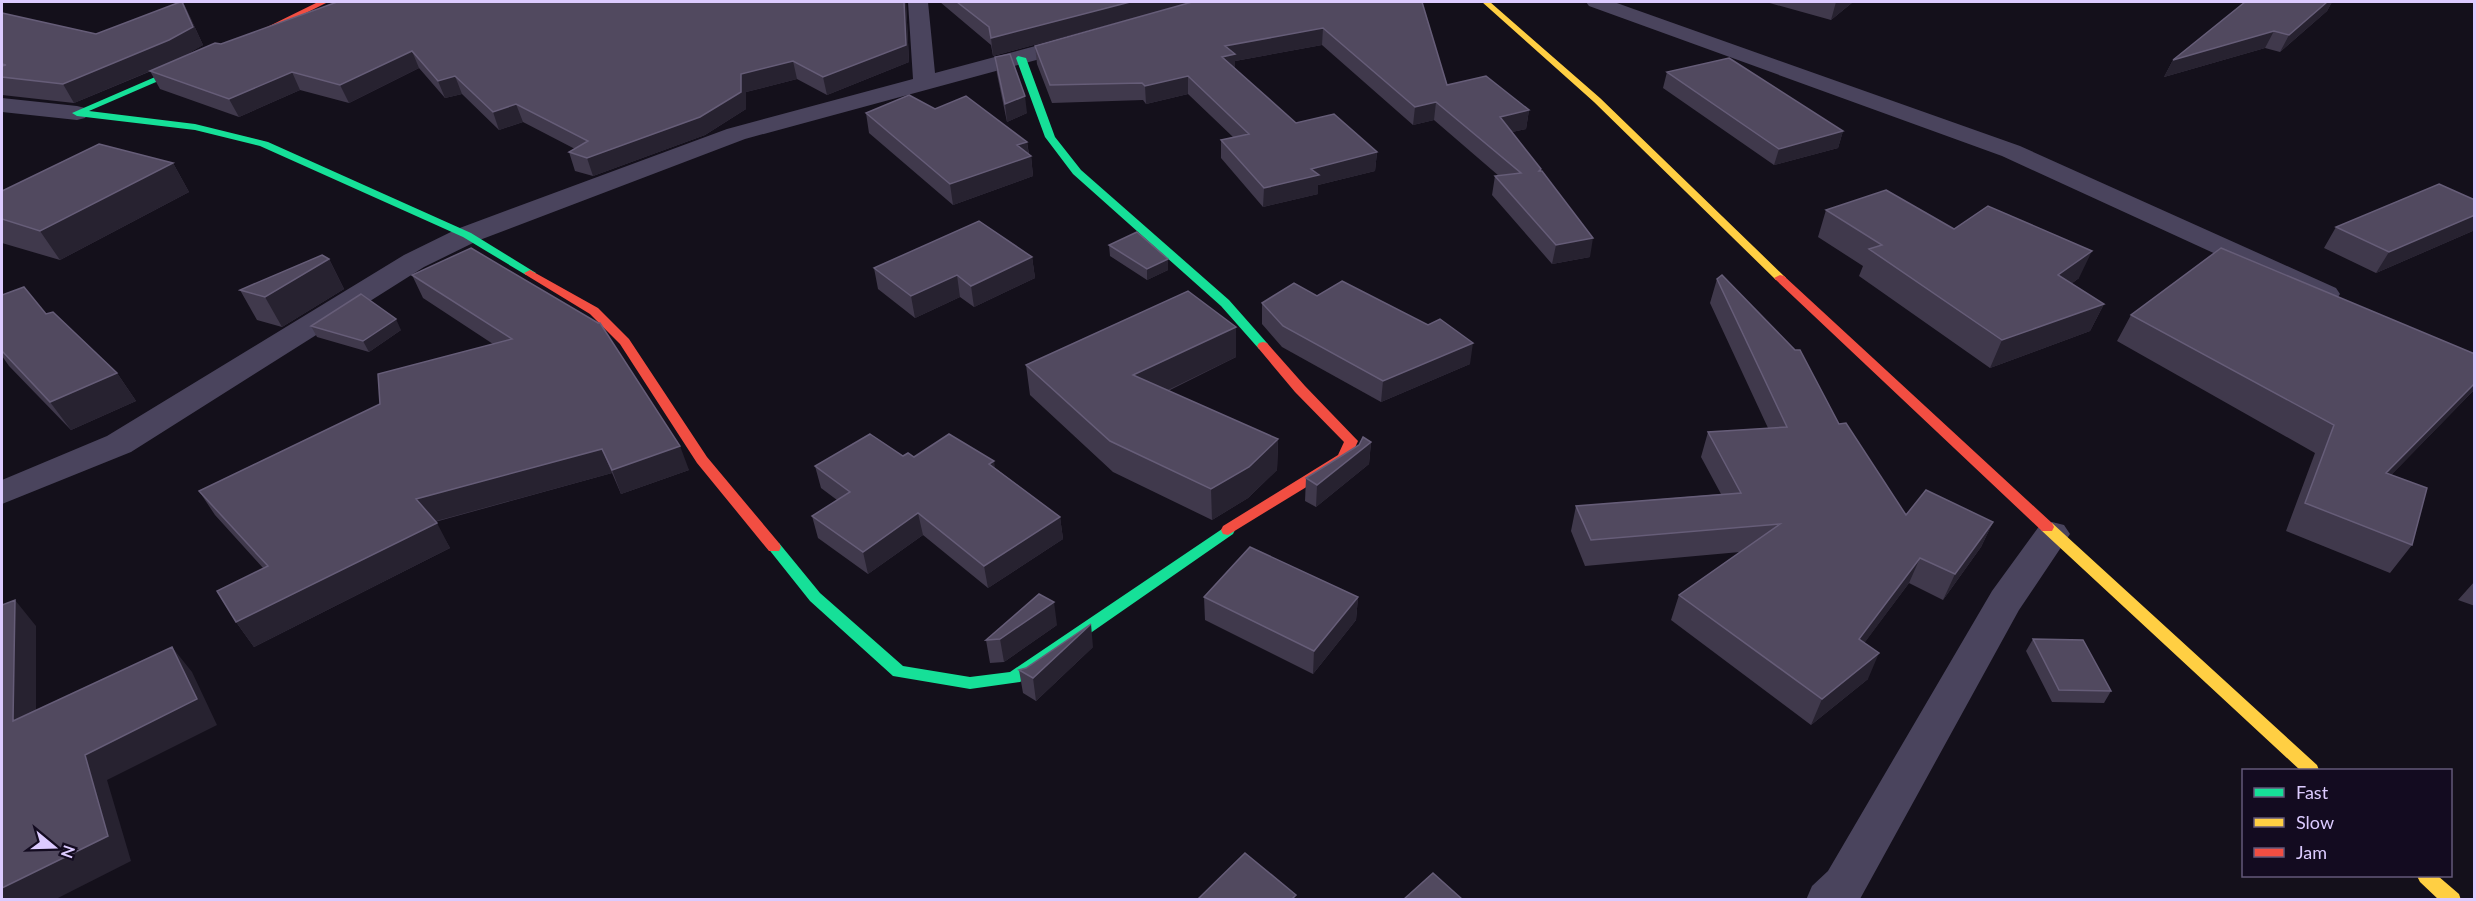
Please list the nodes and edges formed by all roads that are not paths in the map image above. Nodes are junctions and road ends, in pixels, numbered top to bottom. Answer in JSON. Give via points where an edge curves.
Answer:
{"nodes":[{"id":1,"x":324,"y":2,"type":"edge"},
{"id":2,"x":918,"y":2,"type":"edge"},
{"id":3,"x":1486,"y":2,"type":"edge"},
{"id":4,"x":1596,"y":2,"type":"edge"},
{"id":5,"x":1099,"y":36,"type":"edge"},
{"id":6,"x":241,"y":42,"type":"edge"},
{"id":7,"x":209,"y":56,"type":"edge"},
{"id":8,"x":1021,"y":58,"type":"junction"},
{"id":9,"x":925,"y":84,"type":"junction"},
{"id":10,"x":2,"y":105,"type":"edge"},
{"id":11,"x":77,"y":113,"type":"junction"},
{"id":12,"x":467,"y":234,"type":"junction"},
{"id":13,"x":2345,"y":303,"type":"edge"},
{"id":14,"x":2,"y":494,"type":"edge"},
{"id":15,"x":2052,"y":534,"type":"junction"},
{"id":16,"x":2309,"y":769,"type":"edge"},
{"id":17,"x":2427,"y":877,"type":"edge"},
{"id":18,"x":1828,"y":900,"type":"edge"},
{"id":19,"x":2452,"y":900,"type":"edge"}],
"edges":[{"from":1,"to":6,"type":"street"},
{"from":2,"to":9,"type":"street"},
{"from":3,"to":15,"type":"street","via":[[1533,40]]},
{"from":4,"to":13,"type":"street","via":[[2011,151]]},
{"from":5,"to":8,"type":"street"},
{"from":7,"to":11,"type":"street"},
{"from":8,"to":9,"type":"street"},
{"from":8,"to":12,"type":"street","via":[[1050,137],[1077,172],[1225,303],[1351,441],[1344,458],[1200,547],[1014,678],[970,683],[899,672],[815,597],[702,460],[625,342],[594,311]]},
{"from":9,"to":12,"type":"street","via":[[736,134]]},
{"from":10,"to":11,"type":"street"},
{"from":11,"to":12,"type":"street","via":[[188,124],[230,133],[264,144]]},
{"from":12,"to":14,"type":"street","via":[[414,261],[119,444]]},
{"from":15,"to":16,"type":"street"},
{"from":15,"to":18,"type":"street","via":[[2005,601],[1844,885]]},
{"from":17,"to":19,"type":"street"}]}
